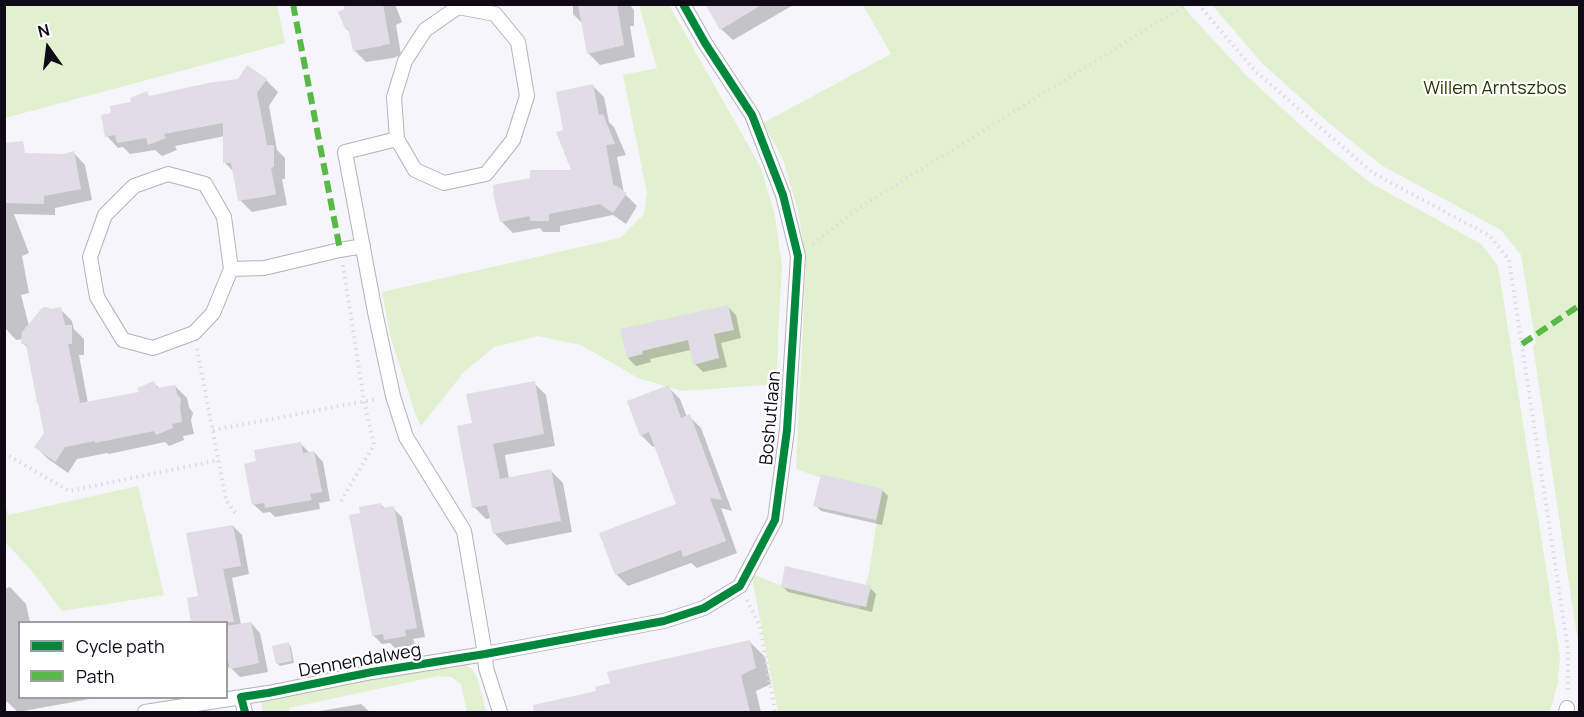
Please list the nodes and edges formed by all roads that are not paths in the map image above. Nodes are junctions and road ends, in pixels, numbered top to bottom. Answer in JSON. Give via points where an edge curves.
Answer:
{"nodes":[{"id":1,"x":683,"y":4,"type":"edge"},
{"id":2,"x":397,"y":139,"type":"junction"},
{"id":3,"x":363,"y":246,"type":"junction"},
{"id":4,"x":231,"y":269,"type":"junction"},
{"id":5,"x":485,"y":654,"type":"junction"},
{"id":6,"x":241,"y":697,"type":"junction"},
{"id":7,"x":145,"y":712,"type":"edge"},
{"id":8,"x":245,"y":712,"type":"edge"},
{"id":9,"x":500,"y":712,"type":"edge"}],
"edges":[{"from":1,"to":5,"type":"lane","name":"Boshutlaan","via":[[752,115],[783,195],[798,256],[787,430],[775,520],[740,585],[704,608],[664,621]]},
{"from":2,"to":2,"type":"lane","via":[[415,170],[444,183],[486,174],[513,140],[527,96],[518,42],[495,14],[458,7],[425,30],[405,61],[394,98]]},
{"from":2,"to":3,"type":"lane","via":[[345,152]]},
{"from":3,"to":4,"type":"lane","via":[[264,268]]},
{"from":3,"to":5,"type":"lane","via":[[393,396],[406,436],[464,531]]},
{"from":4,"to":4,"type":"lane","via":[[213,313],[194,333],[153,348],[123,340],[97,297],[90,257],[105,215],[134,186],[168,174],[205,184],[224,217]]},
{"from":5,"to":6,"type":"lane","name":"Dennendalweg"},
{"from":5,"to":9,"type":"lane"},
{"from":6,"to":7,"type":"lane","name":"Dennendalweg"},
{"from":6,"to":8,"type":"lane"}]}
